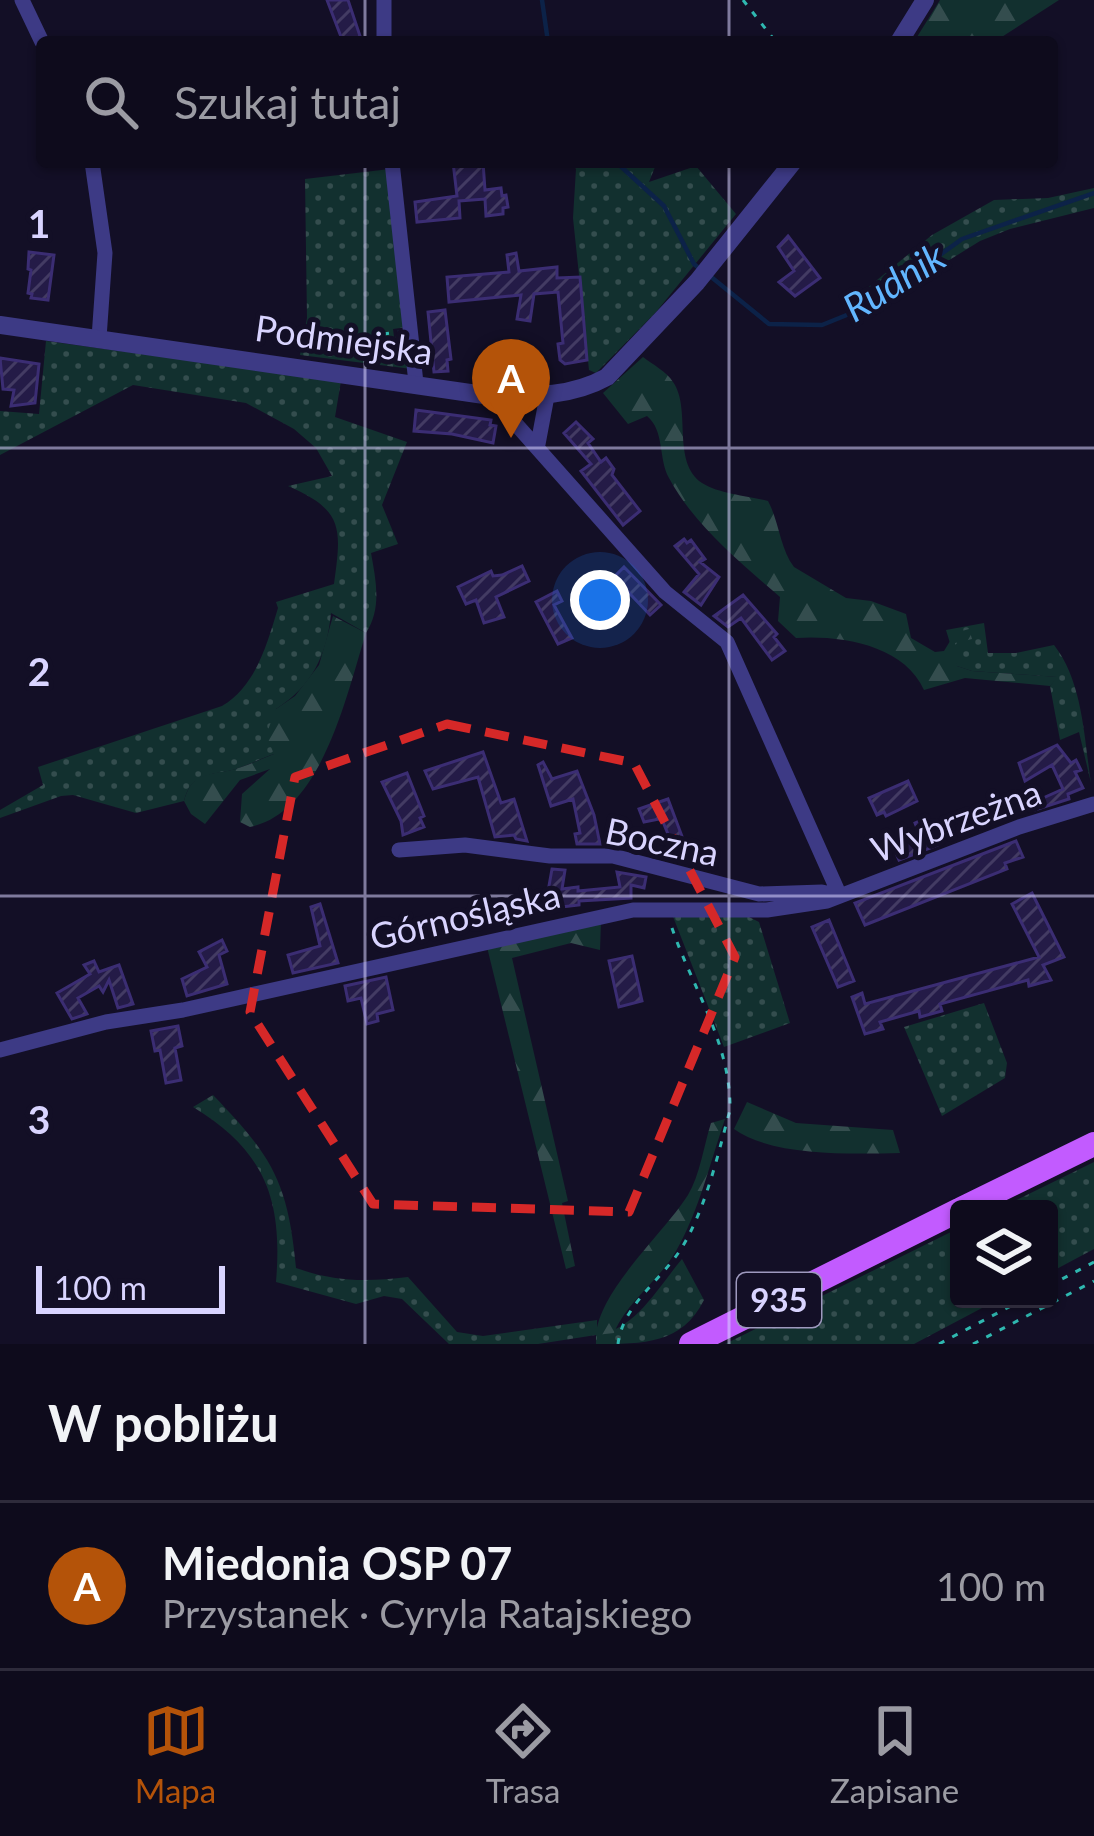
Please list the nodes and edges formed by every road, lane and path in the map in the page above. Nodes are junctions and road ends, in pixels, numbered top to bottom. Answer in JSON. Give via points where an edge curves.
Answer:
{"nodes":[{"id":1,"x":22,"y":0,"type":"edge"},
{"id":2,"x":384,"y":0,"type":"edge"},
{"id":3,"x":743,"y":0,"type":"edge"},
{"id":4,"x":925,"y":0,"type":"edge"},
{"id":5,"x":39,"y":36,"type":"edge"},
{"id":6,"x":384,"y":36,"type":"edge"},
{"id":7,"x":771,"y":36,"type":"edge"},
{"id":8,"x":902,"y":36,"type":"edge"},
{"id":9,"x":93,"y":168,"type":"edge"},
{"id":10,"x":393,"y":168,"type":"edge"},
{"id":11,"x":788,"y":168,"type":"edge"},
{"id":12,"x":0,"y":325,"type":"edge"},
{"id":13,"x":99,"y":338,"type":"junction"},
{"id":14,"x":416,"y":382,"type":"junction"},
{"id":15,"x":491,"y":396,"type":"junction"},
{"id":16,"x":547,"y":396,"type":"junction"},
{"id":17,"x":538,"y":444,"type":"junction"},
{"id":18,"x":1094,"y":804,"type":"edge"},
{"id":19,"x":399,"y":850,"type":"dead end"},
{"id":20,"x":840,"y":896,"type":"junction"},
{"id":21,"x":666,"y":909,"type":"junction"},
{"id":22,"x":0,"y":1050,"type":"edge"},
{"id":23,"x":1094,"y":1144,"type":"edge"},
{"id":24,"x":979,"y":1200,"type":"edge"},
{"id":25,"x":950,"y":1214,"type":"edge"},
{"id":26,"x":1094,"y":1262,"type":"edge"},
{"id":27,"x":1058,"y":1281,"type":"edge"},
{"id":28,"x":1094,"y":1281,"type":"edge"},
{"id":29,"x":1007,"y":1308,"type":"edge"},
{"id":30,"x":617,"y":1344,"type":"edge"},
{"id":31,"x":692,"y":1344,"type":"edge"},
{"id":32,"x":939,"y":1344,"type":"edge"},
{"id":33,"x":973,"y":1344,"type":"edge"}],
"edges":[{"from":1,"to":5,"type":"street"},
{"from":2,"to":6,"type":"street"},
{"from":3,"to":7,"type":"path"},
{"from":4,"to":8,"type":"street"},
{"from":9,"to":13,"type":"street","via":[[106,253]]},
{"from":10,"to":14,"type":"street"},
{"from":11,"to":16,"type":"street","name":"Podmiejska","via":[[607,377]]},
{"from":12,"to":13,"type":"street","name":"Podmiejska"},
{"from":13,"to":14,"type":"street","name":"Podmiejska"},
{"from":14,"to":15,"type":"street","name":"Podmiejska"},
{"from":15,"to":16,"type":"street","name":"Podmiejska"},
{"from":15,"to":17,"type":"street"},
{"from":16,"to":17,"type":"street"},
{"from":17,"to":20,"type":"street","via":[[665,592],[727,642]]},
{"from":18,"to":20,"type":"street","name":"Wybrzeżna"},
{"from":19,"to":20,"type":"street","name":"Boczna","via":[[465,845],[613,856],[759,894]]},
{"from":20,"to":21,"type":"street","name":"Górnośląska","via":[[767,910]]},
{"from":21,"to":22,"type":"street","name":"Górnośląska"},
{"from":21,"to":30,"type":"path","via":[[714,1024],[730,1110],[686,1241],[632,1308]]},
{"from":23,"to":24,"type":"main road","number":"935"},
{"from":25,"to":31,"type":"main road","number":"935"},
{"from":26,"to":27,"type":"path"},
{"from":28,"to":33,"type":"path"},
{"from":29,"to":32,"type":"path"}]}
